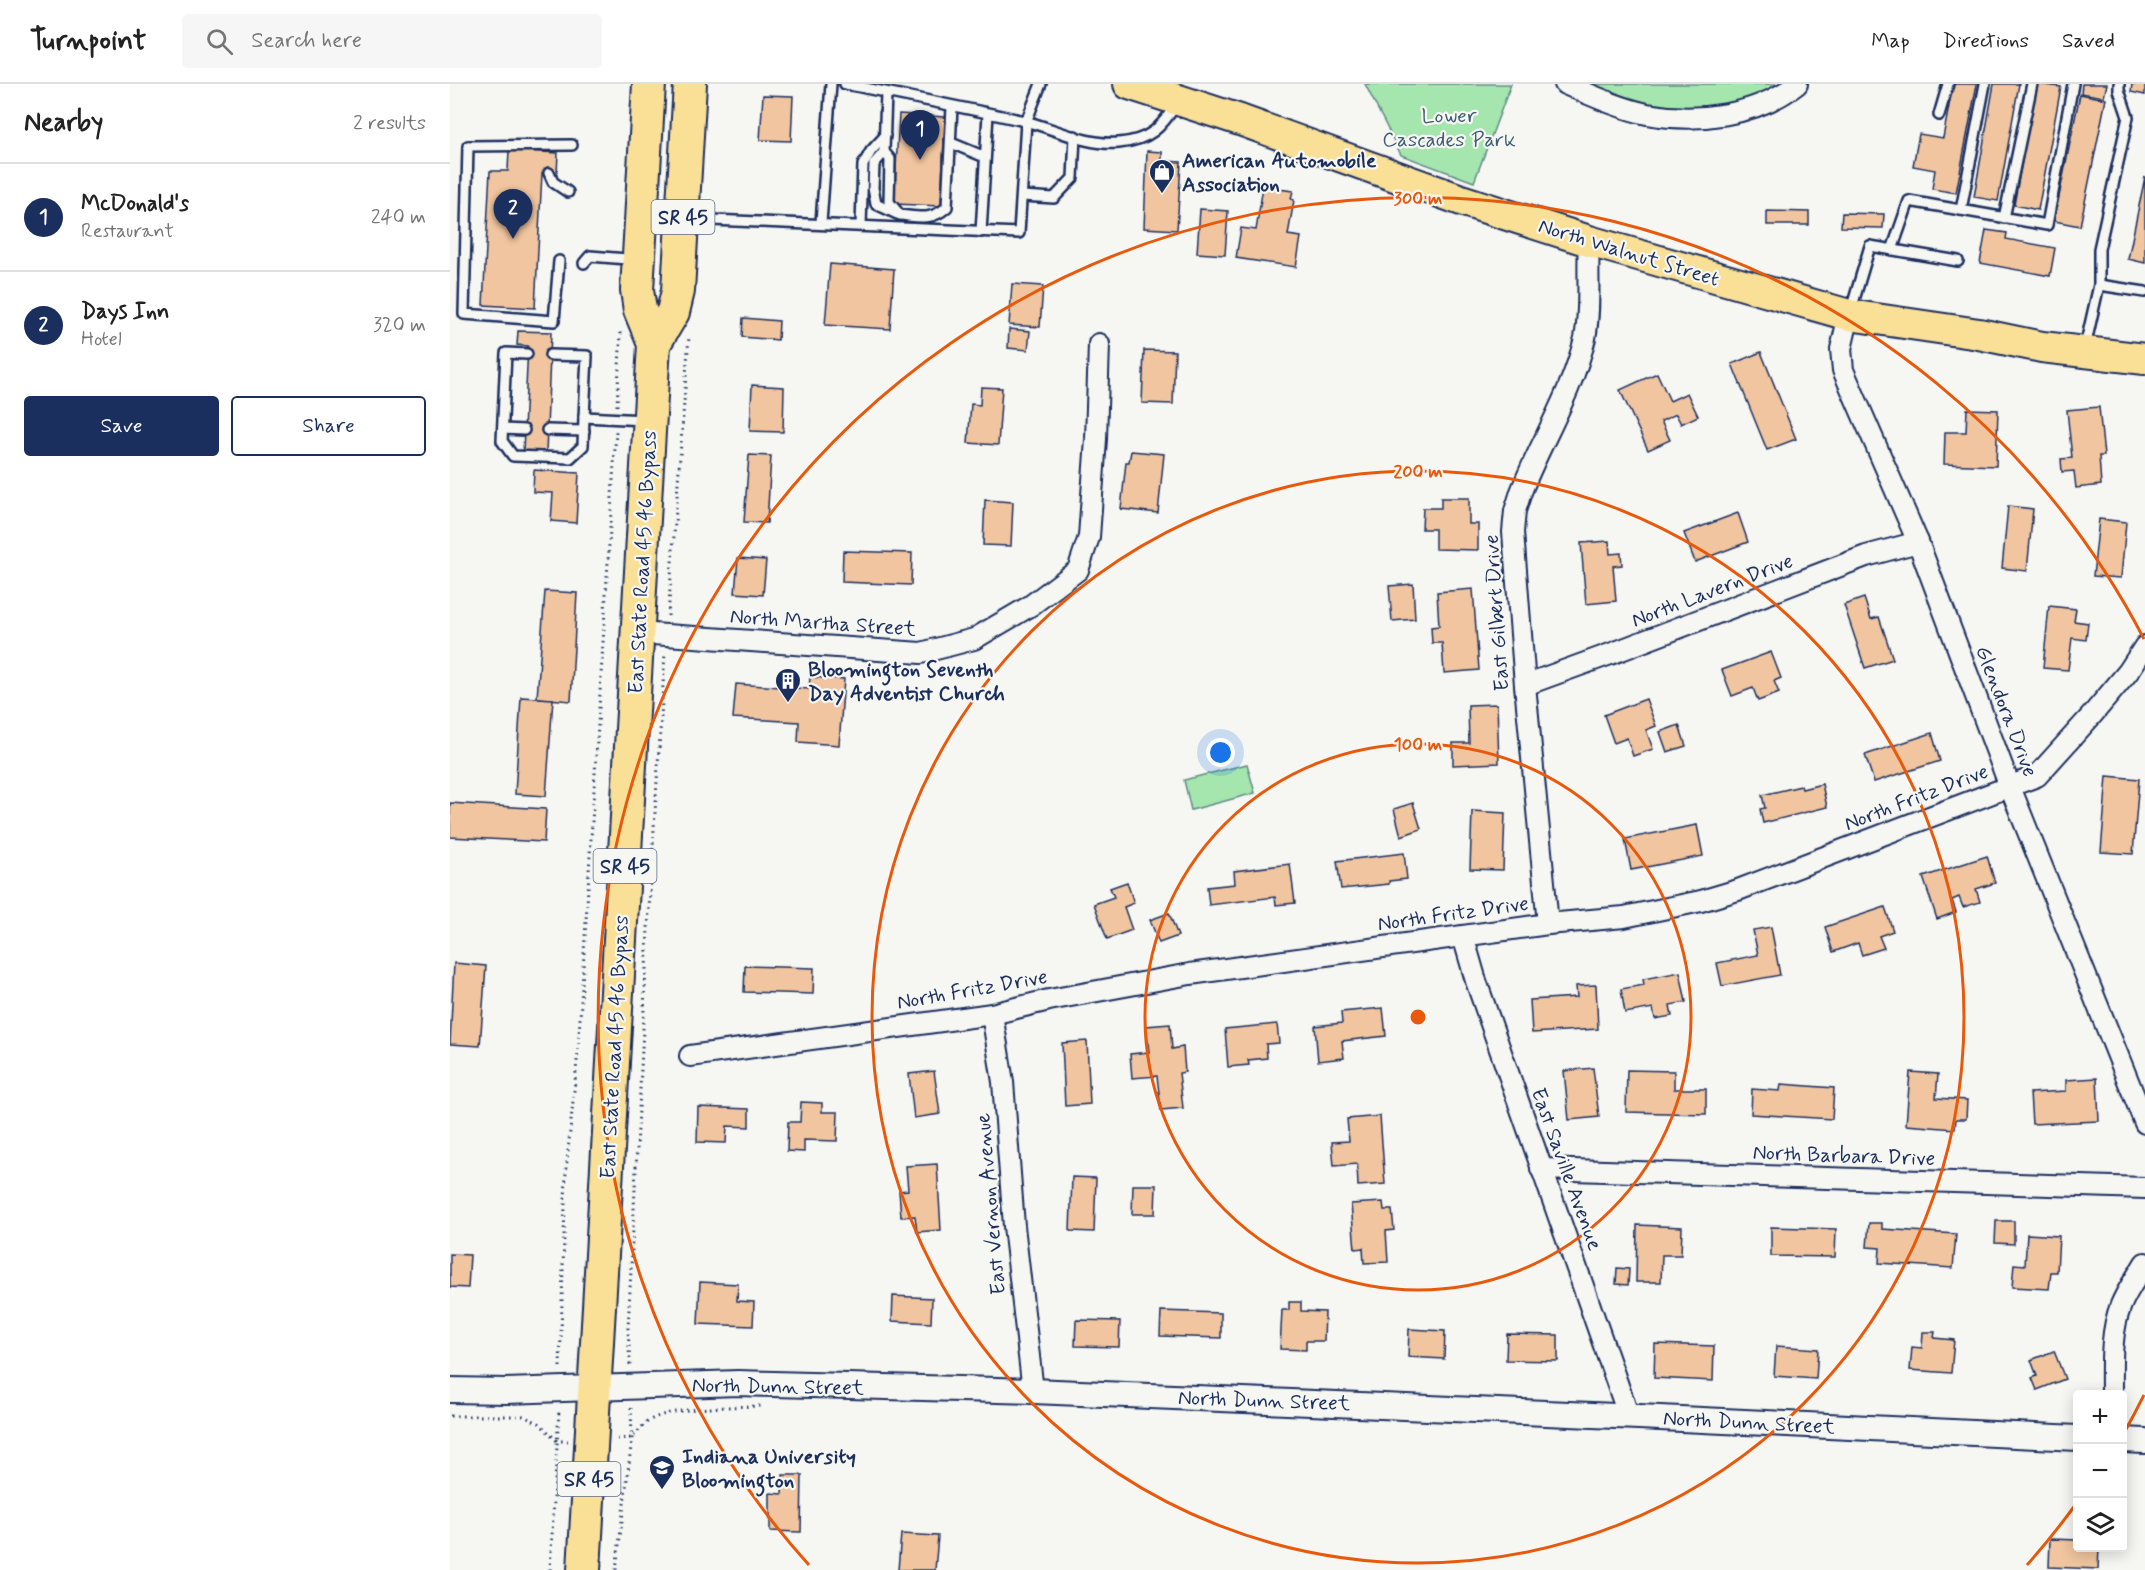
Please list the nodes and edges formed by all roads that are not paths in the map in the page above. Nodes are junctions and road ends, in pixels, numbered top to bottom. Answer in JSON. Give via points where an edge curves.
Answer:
{"nodes":[{"id":1,"x":649,"y":84,"type":"edge"},
{"id":2,"x":690,"y":84,"type":"edge"},
{"id":3,"x":831,"y":84,"type":"edge"},
{"id":4,"x":845,"y":84,"type":"edge"},
{"id":5,"x":1041,"y":84,"type":"edge"},
{"id":6,"x":1129,"y":84,"type":"edge"},
{"id":7,"x":1565,"y":84,"type":"edge"},
{"id":8,"x":1797,"y":84,"type":"edge"},
{"id":9,"x":1948,"y":84,"type":"edge"},
{"id":10,"x":1985,"y":84,"type":"edge"},
{"id":11,"x":2032,"y":84,"type":"edge"},
{"id":12,"x":2073,"y":84,"type":"edge"},
{"id":13,"x":2119,"y":84,"type":"edge"},
{"id":14,"x":886,"y":93,"type":"junction"},
{"id":15,"x":1178,"y":101,"type":"junction"},
{"id":16,"x":952,"y":107,"type":"junction"},
{"id":17,"x":988,"y":114,"type":"junction"},
{"id":18,"x":1939,"y":115,"type":"dead end"},
{"id":19,"x":1026,"y":122,"type":"junction"},
{"id":20,"x":885,"y":136,"type":"junction"},
{"id":21,"x":1075,"y":136,"type":"junction"},
{"id":22,"x":951,"y":143,"type":"junction"},
{"id":23,"x":572,"y":145,"type":"dead end"},
{"id":24,"x":884,"y":152,"type":"junction"},
{"id":25,"x":985,"y":157,"type":"junction"},
{"id":26,"x":549,"y":173,"type":"dead end"},
{"id":27,"x":568,"y":192,"type":"dead end"},
{"id":28,"x":1022,"y":196,"type":"junction"},
{"id":29,"x":1961,"y":210,"type":"junction"},
{"id":30,"x":900,"y":215,"type":"junction"},
{"id":31,"x":2004,"y":218,"type":"junction"},
{"id":32,"x":682,"y":219,"type":"junction"},
{"id":33,"x":821,"y":223,"type":"junction"},
{"id":34,"x":861,"y":225,"type":"junction"},
{"id":35,"x":981,"y":232,"type":"junction"},
{"id":36,"x":1589,"y":241,"type":"junction"},
{"id":37,"x":1892,"y":250,"type":"junction"},
{"id":38,"x":559,"y":261,"type":"dead end"},
{"id":39,"x":1958,"y":261,"type":"dead end"},
{"id":40,"x":584,"y":262,"type":"dead end"},
{"id":41,"x":639,"y":267,"type":"junction"},
{"id":42,"x":2099,"y":285,"type":"junction"},
{"id":43,"x":2145,"y":292,"type":"edge"},
{"id":44,"x":1849,"y":315,"type":"junction"},
{"id":45,"x":654,"y":344,"type":"junction"},
{"id":46,"x":1098,"y":344,"type":"dead end"},
{"id":47,"x":2084,"y":352,"type":"junction"},
{"id":48,"x":527,"y":354,"type":"dead end"},
{"id":49,"x":550,"y":355,"type":"dead end"},
{"id":50,"x":2145,"y":359,"type":"edge"},
{"id":51,"x":584,"y":417,"type":"junction"},
{"id":52,"x":650,"y":421,"type":"junction"},
{"id":53,"x":503,"y":429,"type":"junction"},
{"id":54,"x":524,"y":430,"type":"dead end"},
{"id":55,"x":547,"y":430,"type":"dead end"},
{"id":56,"x":584,"y":431,"type":"junction"},
{"id":57,"x":1918,"y":542,"type":"junction"},
{"id":58,"x":652,"y":634,"type":"junction"},
{"id":59,"x":2145,"y":646,"type":"edge"},
{"id":60,"x":1525,"y":685,"type":"junction"},
{"id":61,"x":2010,"y":787,"type":"junction"},
{"id":62,"x":1548,"y":924,"type":"junction"},
{"id":63,"x":1462,"y":936,"type":"junction"},
{"id":64,"x":992,"y":1014,"type":"junction"},
{"id":65,"x":690,"y":1056,"type":"dead end"},
{"id":66,"x":2145,"y":1123,"type":"edge"},
{"id":67,"x":1541,"y":1169,"type":"junction"},
{"id":68,"x":2145,"y":1188,"type":"edge"},
{"id":69,"x":2145,"y":1263,"type":"edge"},
{"id":70,"x":594,"y":1387,"type":"junction"},
{"id":71,"x":450,"y":1390,"type":"edge"},
{"id":72,"x":1033,"y":1390,"type":"junction"},
{"id":73,"x":2112,"y":1390,"type":"edge"},
{"id":74,"x":1629,"y":1416,"type":"junction"},
{"id":75,"x":2073,"y":1438,"type":"edge"},
{"id":76,"x":2127,"y":1440,"type":"edge"},
{"id":77,"x":2145,"y":1441,"type":"edge"},
{"id":78,"x":584,"y":1570,"type":"edge"}],
"edges":[{"from":1,"to":41,"type":"highway","name":"East State Road 45 46 Bypass","number":"SR 45"},
{"from":2,"to":32,"type":"highway","name":"East State Road 45 46 Bypass","number":"SR 45"},
{"from":3,"to":33,"type":"lane"},
{"from":4,"to":14,"type":"lane"},
{"from":5,"to":19,"type":"lane"},
{"from":6,"to":15,"type":"main road","name":"North Walnut Street"},
{"from":7,"to":8,"type":"street","via":[[1647,114],[1693,117],[1749,108],[1770,101]]},
{"from":9,"to":18,"type":"lane"},
{"from":10,"to":29,"type":"lane"},
{"from":11,"to":31,"type":"lane"},
{"from":12,"to":31,"type":"lane","via":[[2047,225]]},
{"from":13,"to":42,"type":"lane","via":[[2128,117],[2099,249]]},
{"from":14,"to":16,"type":"lane"},
{"from":14,"to":20,"type":"lane"},
{"from":15,"to":21,"type":"lane","via":[[1163,124],[1145,137],[1098,143]]},
{"from":15,"to":36,"type":"main road","name":"North Walnut Street"},
{"from":16,"to":17,"type":"lane"},
{"from":16,"to":22,"type":"lane"},
{"from":17,"to":19,"type":"lane"},
{"from":17,"to":25,"type":"lane"},
{"from":19,"to":21,"type":"lane"},
{"from":19,"to":28,"type":"lane"},
{"from":20,"to":24,"type":"lane"},
{"from":20,"to":34,"type":"lane","via":[[863,165]]},
{"from":21,"to":28,"type":"lane","via":[[1073,178],[1054,198]]},
{"from":22,"to":25,"type":"lane"},
{"from":22,"to":30,"type":"lane","via":[[947,207],[926,218]]},
{"from":23,"to":38,"type":"lane","via":[[468,146],[464,314],[554,321]]},
{"from":24,"to":30,"type":"lane","via":[[890,159],[889,202]]},
{"from":24,"to":30,"type":"lane","via":[[874,164],[876,204]]},
{"from":25,"to":35,"type":"lane"},
{"from":26,"to":27,"type":"lane","via":[[553,182]]},
{"from":28,"to":35,"type":"lane","via":[[1019,233]]},
{"from":29,"to":31,"type":"lane"},
{"from":29,"to":37,"type":"lane","via":[[1910,201]]},
{"from":32,"to":33,"type":"lane"},
{"from":32,"to":45,"type":"highway","name":"East State Road 45 46 Bypass","number":"SR 45","via":[[677,297],[673,312]]},
{"from":33,"to":34,"type":"lane"},
{"from":34,"to":35,"type":"lane"},
{"from":36,"to":44,"type":"main road","name":"North Walnut Street"},
{"from":36,"to":60,"type":"street","name":"East Gilbert Drive","via":[[1587,318],[1581,353],[1573,380],[1530,469],[1515,511],[1514,556]]},
{"from":37,"to":39,"type":"lane"},
{"from":37,"to":44,"type":"lane","via":[[1870,246]]},
{"from":40,"to":41,"type":"lane","via":[[590,256],[617,257]]},
{"from":41,"to":45,"type":"highway","name":"East State Road 45 46 Bypass","number":"SR 45","via":[[639,305]]},
{"from":42,"to":43,"type":"lane"},
{"from":42,"to":47,"type":"lane"},
{"from":44,"to":47,"type":"main road","name":"North Walnut Street"},
{"from":44,"to":57,"type":"street","name":"Glendora Drive","via":[[1841,349],[1843,370]]},
{"from":45,"to":52,"type":"highway","name":"East State Road 45 46 Bypass","number":"SR 45"},
{"from":46,"to":58,"type":"street","name":"North Martha Street","via":[[1089,537],[1078,570],[1030,606],[974,639],[921,653]]},
{"from":47,"to":50,"type":"main road","name":"North Walnut Street"},
{"from":48,"to":53,"type":"lane","via":[[506,353]]},
{"from":49,"to":51,"type":"lane","via":[[587,356]]},
{"from":51,"to":52,"type":"lane"},
{"from":51,"to":56,"type":"lane"},
{"from":52,"to":58,"type":"highway","name":"East State Road 45 46 Bypass","number":"SR 45"},
{"from":53,"to":54,"type":"lane"},
{"from":53,"to":56,"type":"lane","via":[[502,441],[513,456],[570,458],[583,446]]},
{"from":55,"to":56,"type":"lane"},
{"from":57,"to":60,"type":"street","name":"North Lavern Drive","via":[[1866,556]]},
{"from":57,"to":61,"type":"street","name":"Glendora Drive"},
{"from":58,"to":70,"type":"highway","name":"East State Road 45 46 Bypass","number":"SR 45"},
{"from":59,"to":61,"type":"street","name":"North Fritz Drive","via":[[2128,672],[2037,776]]},
{"from":60,"to":62,"type":"street","name":"East Gilbert Drive"},
{"from":61,"to":62,"type":"street","name":"North Fritz Drive","via":[[1701,902],[1624,917]]},
{"from":61,"to":66,"type":"street","name":"Glendora Drive"},
{"from":62,"to":63,"type":"street","name":"North Fritz Drive"},
{"from":63,"to":64,"type":"street","name":"North Fritz Drive","via":[[1190,974]]},
{"from":63,"to":67,"type":"street","name":"East Saville Avenue"},
{"from":64,"to":65,"type":"street","name":"North Fritz Drive"},
{"from":64,"to":72,"type":"street","name":"East Vernon Avenue","via":[[1003,1082],[1014,1226]]},
{"from":67,"to":68,"type":"street","name":"North Barbara Drive"},
{"from":67,"to":74,"type":"street","name":"East Saville Avenue"},
{"from":69,"to":73,"type":"street","via":[[2117,1317]]},
{"from":70,"to":71,"type":"street","name":"North Dunn Street"},
{"from":70,"to":72,"type":"street","name":"North Dunn Street","via":[[738,1383]]},
{"from":70,"to":78,"type":"highway","name":"East State Road 45 46 Bypass","number":"SR 45"},
{"from":72,"to":74,"type":"street","name":"North Dunn Street"},
{"from":74,"to":75,"type":"street","name":"North Dunn Street"},
{"from":76,"to":77,"type":"street"}]}
